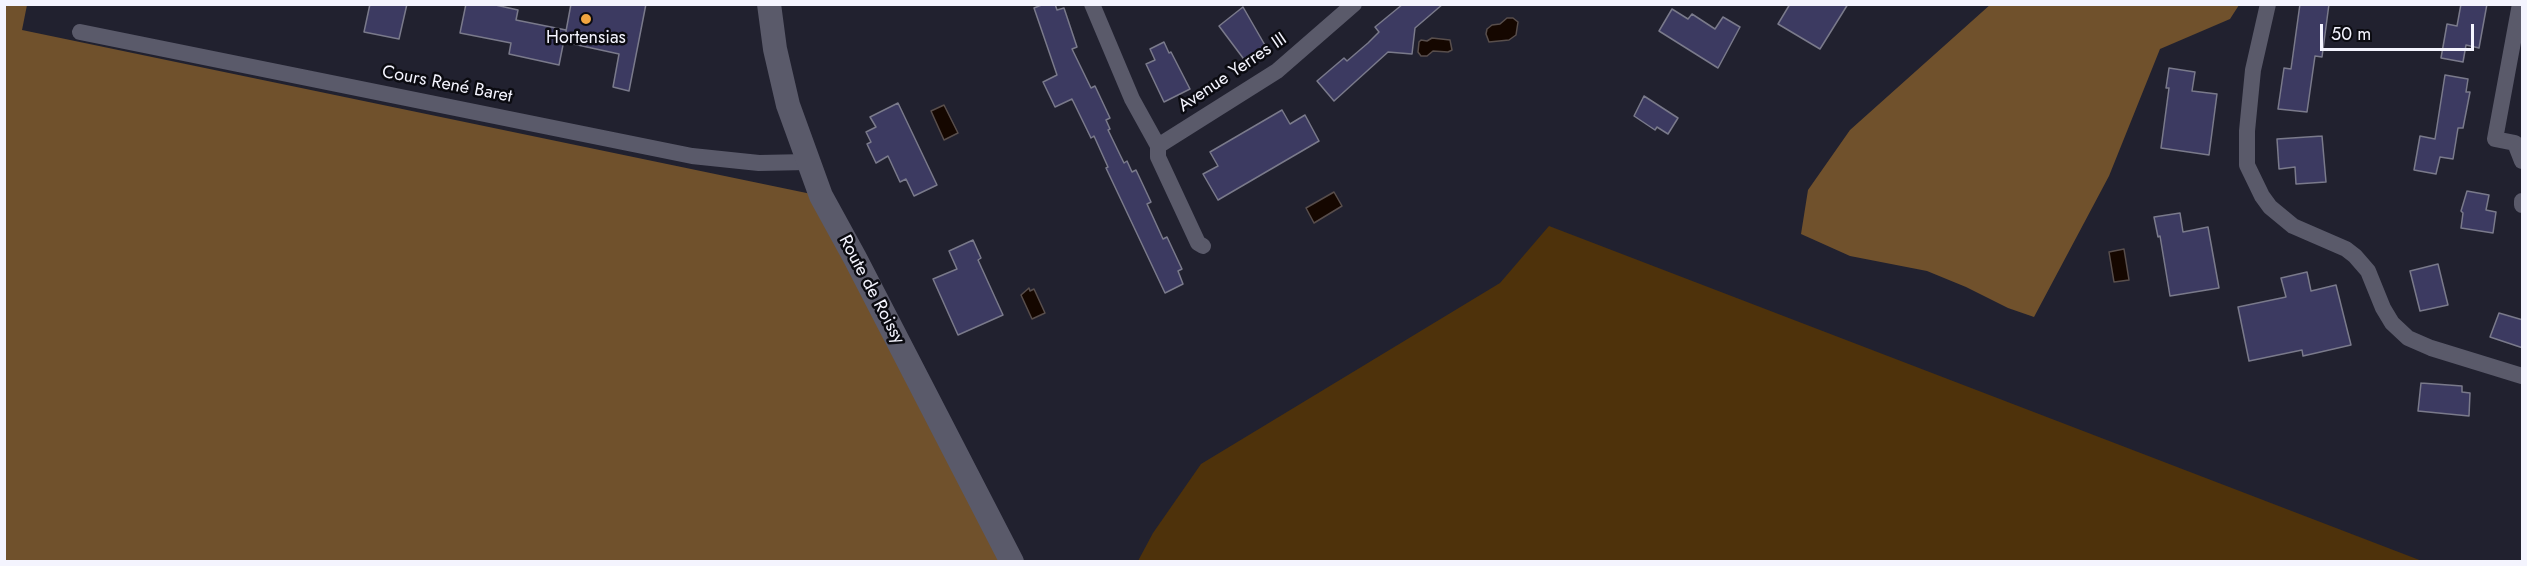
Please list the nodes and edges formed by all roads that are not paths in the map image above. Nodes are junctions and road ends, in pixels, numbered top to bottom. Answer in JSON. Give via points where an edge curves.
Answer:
{"nodes":[{"id":1,"x":769,"y":4,"type":"edge"},
{"id":2,"x":1092,"y":4,"type":"edge"},
{"id":3,"x":1354,"y":4,"type":"edge"},
{"id":4,"x":2268,"y":4,"type":"edge"},
{"id":5,"x":2520,"y":4,"type":"edge"},
{"id":6,"x":80,"y":32,"type":"dead end"},
{"id":7,"x":1158,"y":146,"type":"junction"},
{"id":8,"x":2523,"y":161,"type":"edge"},
{"id":9,"x":807,"y":162,"type":"junction"},
{"id":10,"x":1203,"y":246,"type":"dead end"},
{"id":11,"x":2523,"y":376,"type":"edge"},
{"id":12,"x":1012,"y":561,"type":"edge"}],
"edges":[{"from":1,"to":9,"type":"main road","name":"Route de Roissy","via":[[780,72]]},
{"from":2,"to":7,"type":"street","via":[[1132,99]]},
{"from":3,"to":7,"type":"street","name":"Avenue Yerres III","via":[[1276,71]]},
{"from":4,"to":11,"type":"street","via":[[2253,70],[2247,131],[2247,165],[2262,196],[2293,226],[2355,256],[2368,271],[2392,323],[2408,338]]},
{"from":5,"to":8,"type":"street","via":[[2495,139],[2515,143]]},
{"from":6,"to":9,"type":"street","name":"Cours René Baret","via":[[692,156]]},
{"from":7,"to":10,"type":"street","via":[[1158,157],[1198,243]]},
{"from":9,"to":12,"type":"main road","name":"Route de Roissy","via":[[821,196]]}]}
